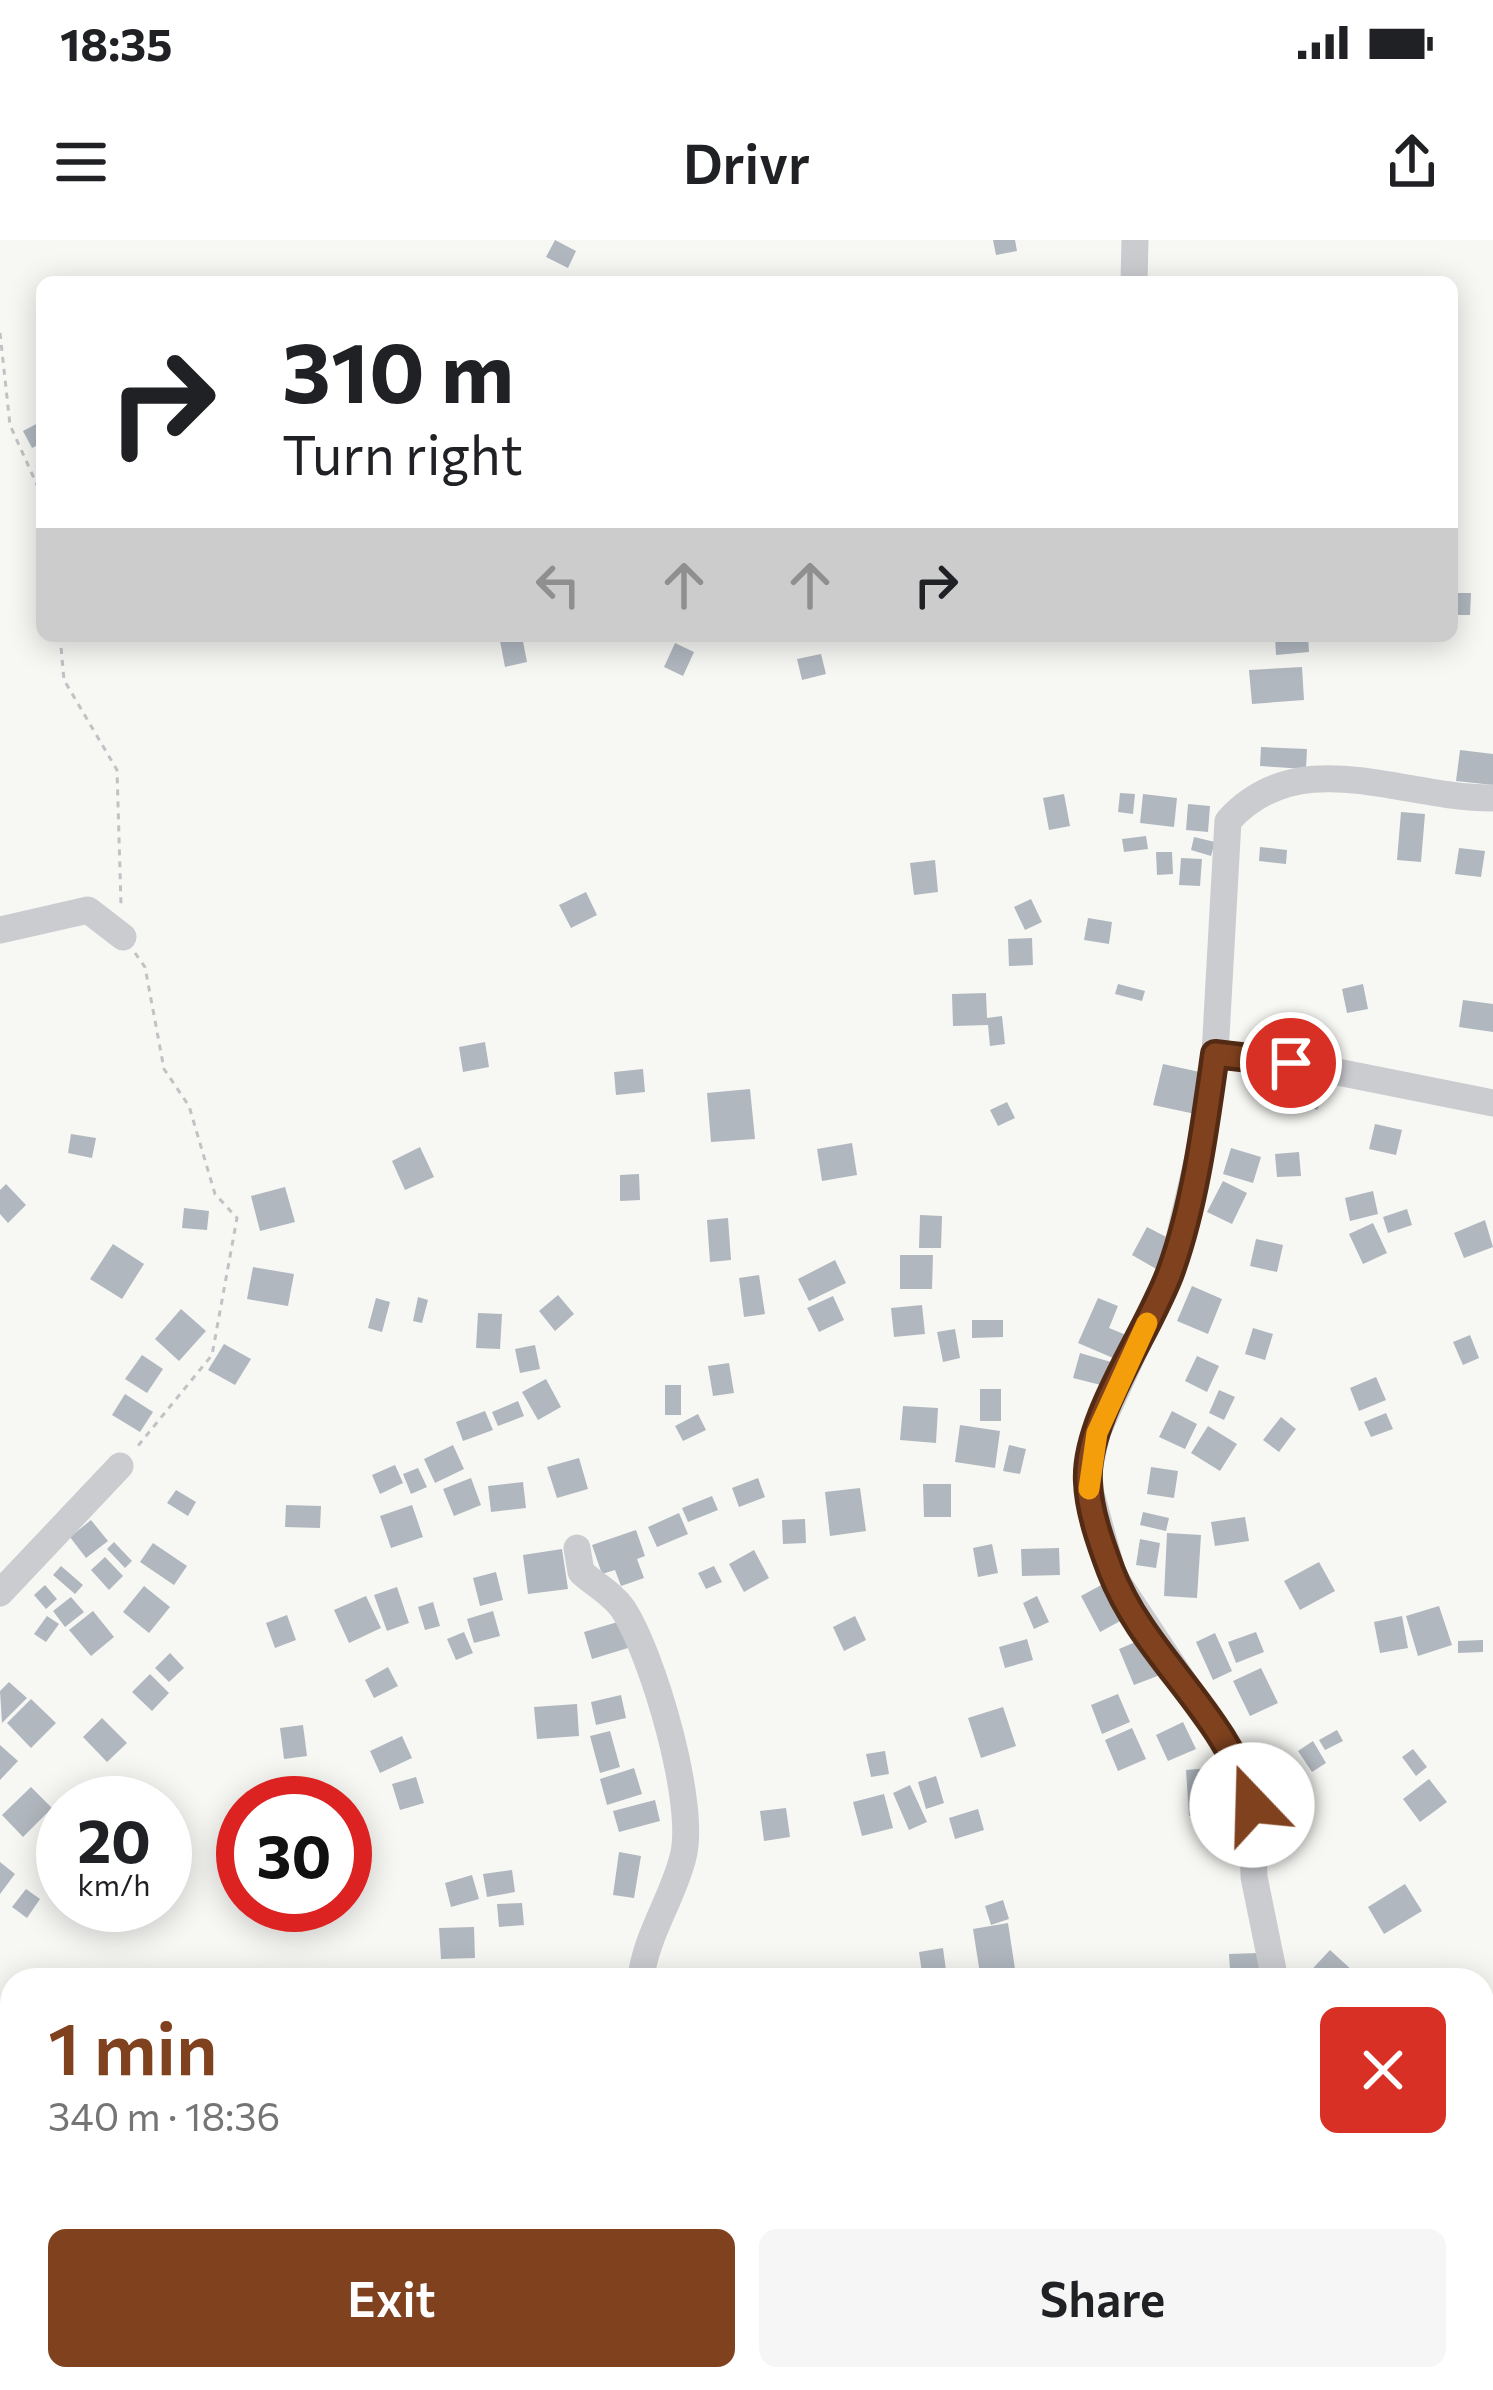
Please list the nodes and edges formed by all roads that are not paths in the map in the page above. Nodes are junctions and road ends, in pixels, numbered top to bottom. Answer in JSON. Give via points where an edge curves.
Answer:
{"nodes":[{"id":1,"x":1135,"y":240,"type":"edge"},
{"id":2,"x":1134,"y":276,"type":"edge"},
{"id":3,"x":1493,"y":798,"type":"edge"},
{"id":4,"x":0,"y":931,"type":"edge"},
{"id":5,"x":123,"y":937,"type":"road end"},
{"id":6,"x":1215,"y":1054,"type":"junction"},
{"id":7,"x":1493,"y":1103,"type":"edge"},
{"id":8,"x":120,"y":1466,"type":"road end"},
{"id":9,"x":577,"y":1548,"type":"dead end"},
{"id":10,"x":0,"y":1593,"type":"edge"},
{"id":11,"x":645,"y":1968,"type":"edge"},
{"id":12,"x":1273,"y":1968,"type":"edge"}],
"edges":[{"from":1,"to":2,"type":"street"},
{"from":3,"to":6,"type":"street","via":[[1296,779],[1246,801],[1228,821],[1222,848]]},
{"from":4,"to":5,"type":"street","via":[[88,910]]},
{"from":6,"to":7,"type":"street"},
{"from":6,"to":12,"type":"street","via":[[1172,1268],[1097,1433],[1087,1479],[1112,1575],[1242,1770]]},
{"from":8,"to":10,"type":"street"},
{"from":9,"to":11,"type":"street","via":[[581,1572],[620,1603],[635,1629],[684,1787],[683,1857]]}]}
